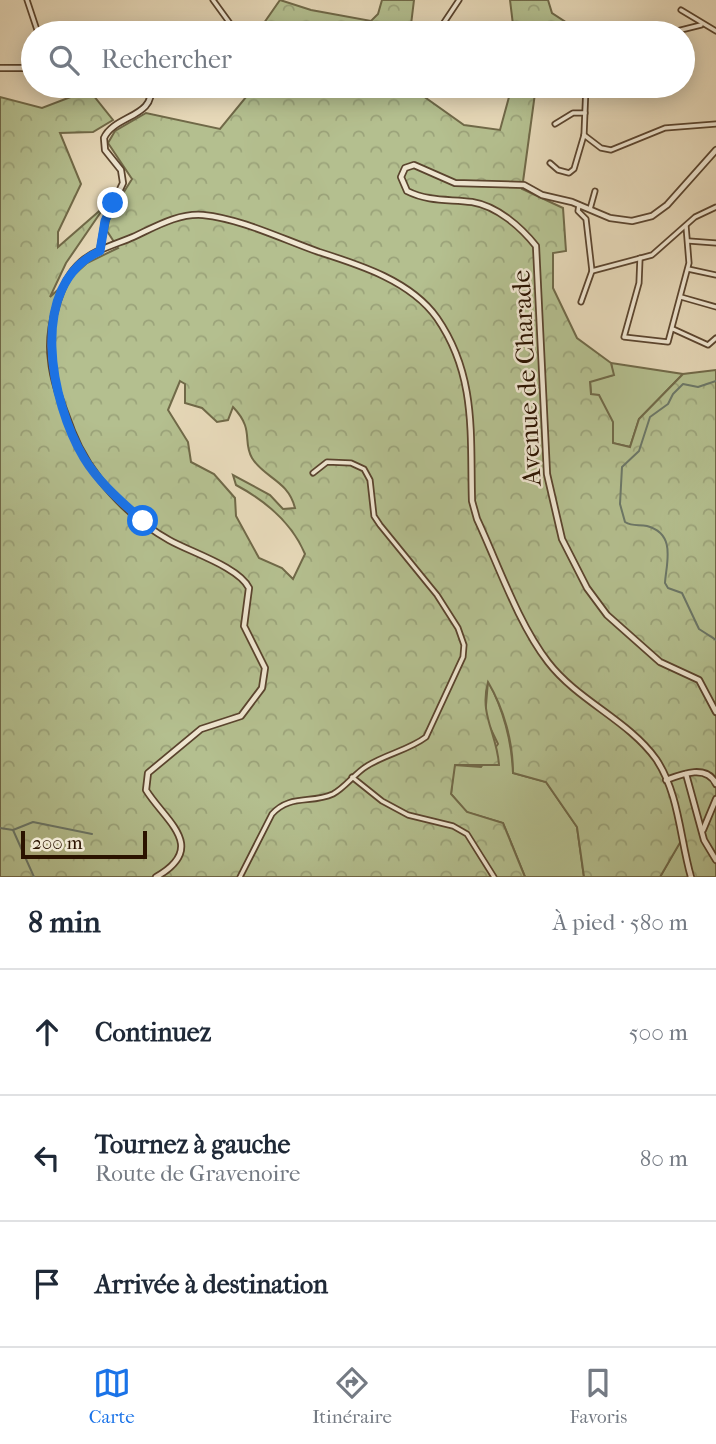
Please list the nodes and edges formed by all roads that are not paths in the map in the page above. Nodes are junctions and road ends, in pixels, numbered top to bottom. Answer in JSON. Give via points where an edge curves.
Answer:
{"nodes":[{"id":1,"x":27,"y":0,"type":"edge"},
{"id":2,"x":213,"y":0,"type":"edge"},
{"id":3,"x":459,"y":0,"type":"edge"},
{"id":4,"x":681,"y":10,"type":"dead end"},
{"id":5,"x":34,"y":21,"type":"edge"},
{"id":6,"x":228,"y":21,"type":"edge"},
{"id":7,"x":445,"y":21,"type":"edge"},
{"id":8,"x":701,"y":24,"type":"junction"},
{"id":9,"x":695,"y":26,"type":"edge"},
{"id":10,"x":716,"y":31,"type":"edge"},
{"id":11,"x":0,"y":68,"type":"edge"},
{"id":12,"x":21,"y":68,"type":"edge"},
{"id":13,"x":150,"y":98,"type":"edge"},
{"id":14,"x":586,"y":98,"type":"edge"},
{"id":15,"x":585,"y":113,"type":"junction"},
{"id":16,"x":555,"y":124,"type":"dead end"},
{"id":17,"x":716,"y":124,"type":"edge"},
{"id":18,"x":584,"y":135,"type":"junction"},
{"id":19,"x":716,"y":150,"type":"edge"},
{"id":20,"x":550,"y":163,"type":"dead end"},
{"id":21,"x":595,"y":191,"type":"dead end"},
{"id":22,"x":579,"y":205,"type":"junction"},
{"id":23,"x":716,"y":207,"type":"edge"},
{"id":24,"x":590,"y":209,"type":"junction"},
{"id":25,"x":686,"y":226,"type":"junction"},
{"id":26,"x":689,"y":241,"type":"junction"},
{"id":27,"x":716,"y":243,"type":"edge"},
{"id":28,"x":100,"y":251,"type":"junction"},
{"id":29,"x":640,"y":258,"type":"junction"},
{"id":30,"x":688,"y":269,"type":"junction"},
{"id":31,"x":593,"y":271,"type":"junction"},
{"id":32,"x":716,"y":275,"type":"edge"},
{"id":33,"x":681,"y":297,"type":"junction"},
{"id":34,"x":581,"y":302,"type":"dead end"},
{"id":35,"x":716,"y":307,"type":"edge"},
{"id":36,"x":673,"y":329,"type":"junction"},
{"id":37,"x":716,"y":338,"type":"edge"},
{"id":38,"x":313,"y":473,"type":"dead end"},
{"id":39,"x":716,"y":712,"type":"edge"},
{"id":40,"x":685,"y":774,"type":"junction"},
{"id":41,"x":352,"y":777,"type":"junction"},
{"id":42,"x":666,"y":780,"type":"junction"},
{"id":43,"x":716,"y":784,"type":"edge"},
{"id":44,"x":716,"y":799,"type":"edge"},
{"id":45,"x":702,"y":834,"type":"junction"},
{"id":46,"x":716,"y":860,"type":"edge"},
{"id":47,"x":156,"y":877,"type":"edge"},
{"id":48,"x":240,"y":877,"type":"edge"},
{"id":49,"x":494,"y":877,"type":"edge"},
{"id":50,"x":691,"y":877,"type":"edge"}],
"edges":[{"from":1,"to":5,"type":"street"},
{"from":2,"to":6,"type":"street"},
{"from":3,"to":7,"type":"street"},
{"from":4,"to":8,"type":"street"},
{"from":8,"to":9,"type":"street"},
{"from":8,"to":10,"type":"street"},
{"from":11,"to":12,"type":"street"},
{"from":13,"to":28,"type":"street","via":[[104,138],[105,150],[121,170],[123,183],[105,221]]},
{"from":14,"to":15,"type":"street"},
{"from":15,"to":16,"type":"street","via":[[573,113]]},
{"from":15,"to":18,"type":"street"},
{"from":17,"to":18,"type":"street","via":[[665,128],[611,150]]},
{"from":18,"to":20,"type":"street","via":[[574,169],[569,173]]},
{"from":19,"to":24,"type":"street","name":"Avenue de Charade","via":[[652,216],[621,221]]},
{"from":21,"to":24,"type":"street"},
{"from":22,"to":24,"type":"street","name":"Avenue de Charade"},
{"from":22,"to":31,"type":"street","via":[[578,211],[586,219]]},
{"from":22,"to":39,"type":"street","name":"Avenue de Charade","via":[[524,185],[446,181],[419,165],[405,168],[401,177],[407,191],[425,198],[490,208],[536,246],[547,474],[562,539],[607,615],[655,658],[699,680]]},
{"from":23,"to":25,"type":"street"},
{"from":25,"to":26,"type":"street"},
{"from":25,"to":29,"type":"street","via":[[652,255]]},
{"from":26,"to":27,"type":"street"},
{"from":26,"to":30,"type":"street"},
{"from":28,"to":42,"type":"street","via":[[178,218],[205,215],[367,269],[426,306],[443,328],[468,386],[472,501],[477,519],[536,642],[558,673],[647,749]]},
{"from":28,"to":47,"type":"street","via":[[68,276],[50,347],[53,374],[79,448],[103,483],[160,535],[245,581],[250,597],[244,625],[265,673],[262,688],[242,716],[201,729],[148,773],[146,790],[176,825],[180,841],[175,862]]},
{"from":29,"to":31,"type":"street"},
{"from":29,"to":36,"type":"street","via":[[639,283],[624,337],[668,342]]},
{"from":30,"to":32,"type":"street"},
{"from":30,"to":33,"type":"street"},
{"from":31,"to":34,"type":"street"},
{"from":33,"to":35,"type":"street"},
{"from":33,"to":36,"type":"street"},
{"from":36,"to":37,"type":"street","via":[[708,345]]},
{"from":38,"to":41,"type":"street","via":[[327,462],[364,469],[374,516],[436,596],[464,645],[431,731],[416,745],[390,754]]},
{"from":40,"to":42,"type":"street"},
{"from":40,"to":43,"type":"street","via":[[707,773]]},
{"from":40,"to":45,"type":"street"},
{"from":41,"to":48,"type":"street","via":[[328,796],[278,807]]},
{"from":41,"to":49,"type":"street","via":[[382,802],[408,815],[467,834]]},
{"from":42,"to":50,"type":"street"},
{"from":44,"to":45,"type":"street"},
{"from":45,"to":46,"type":"street"}]}
